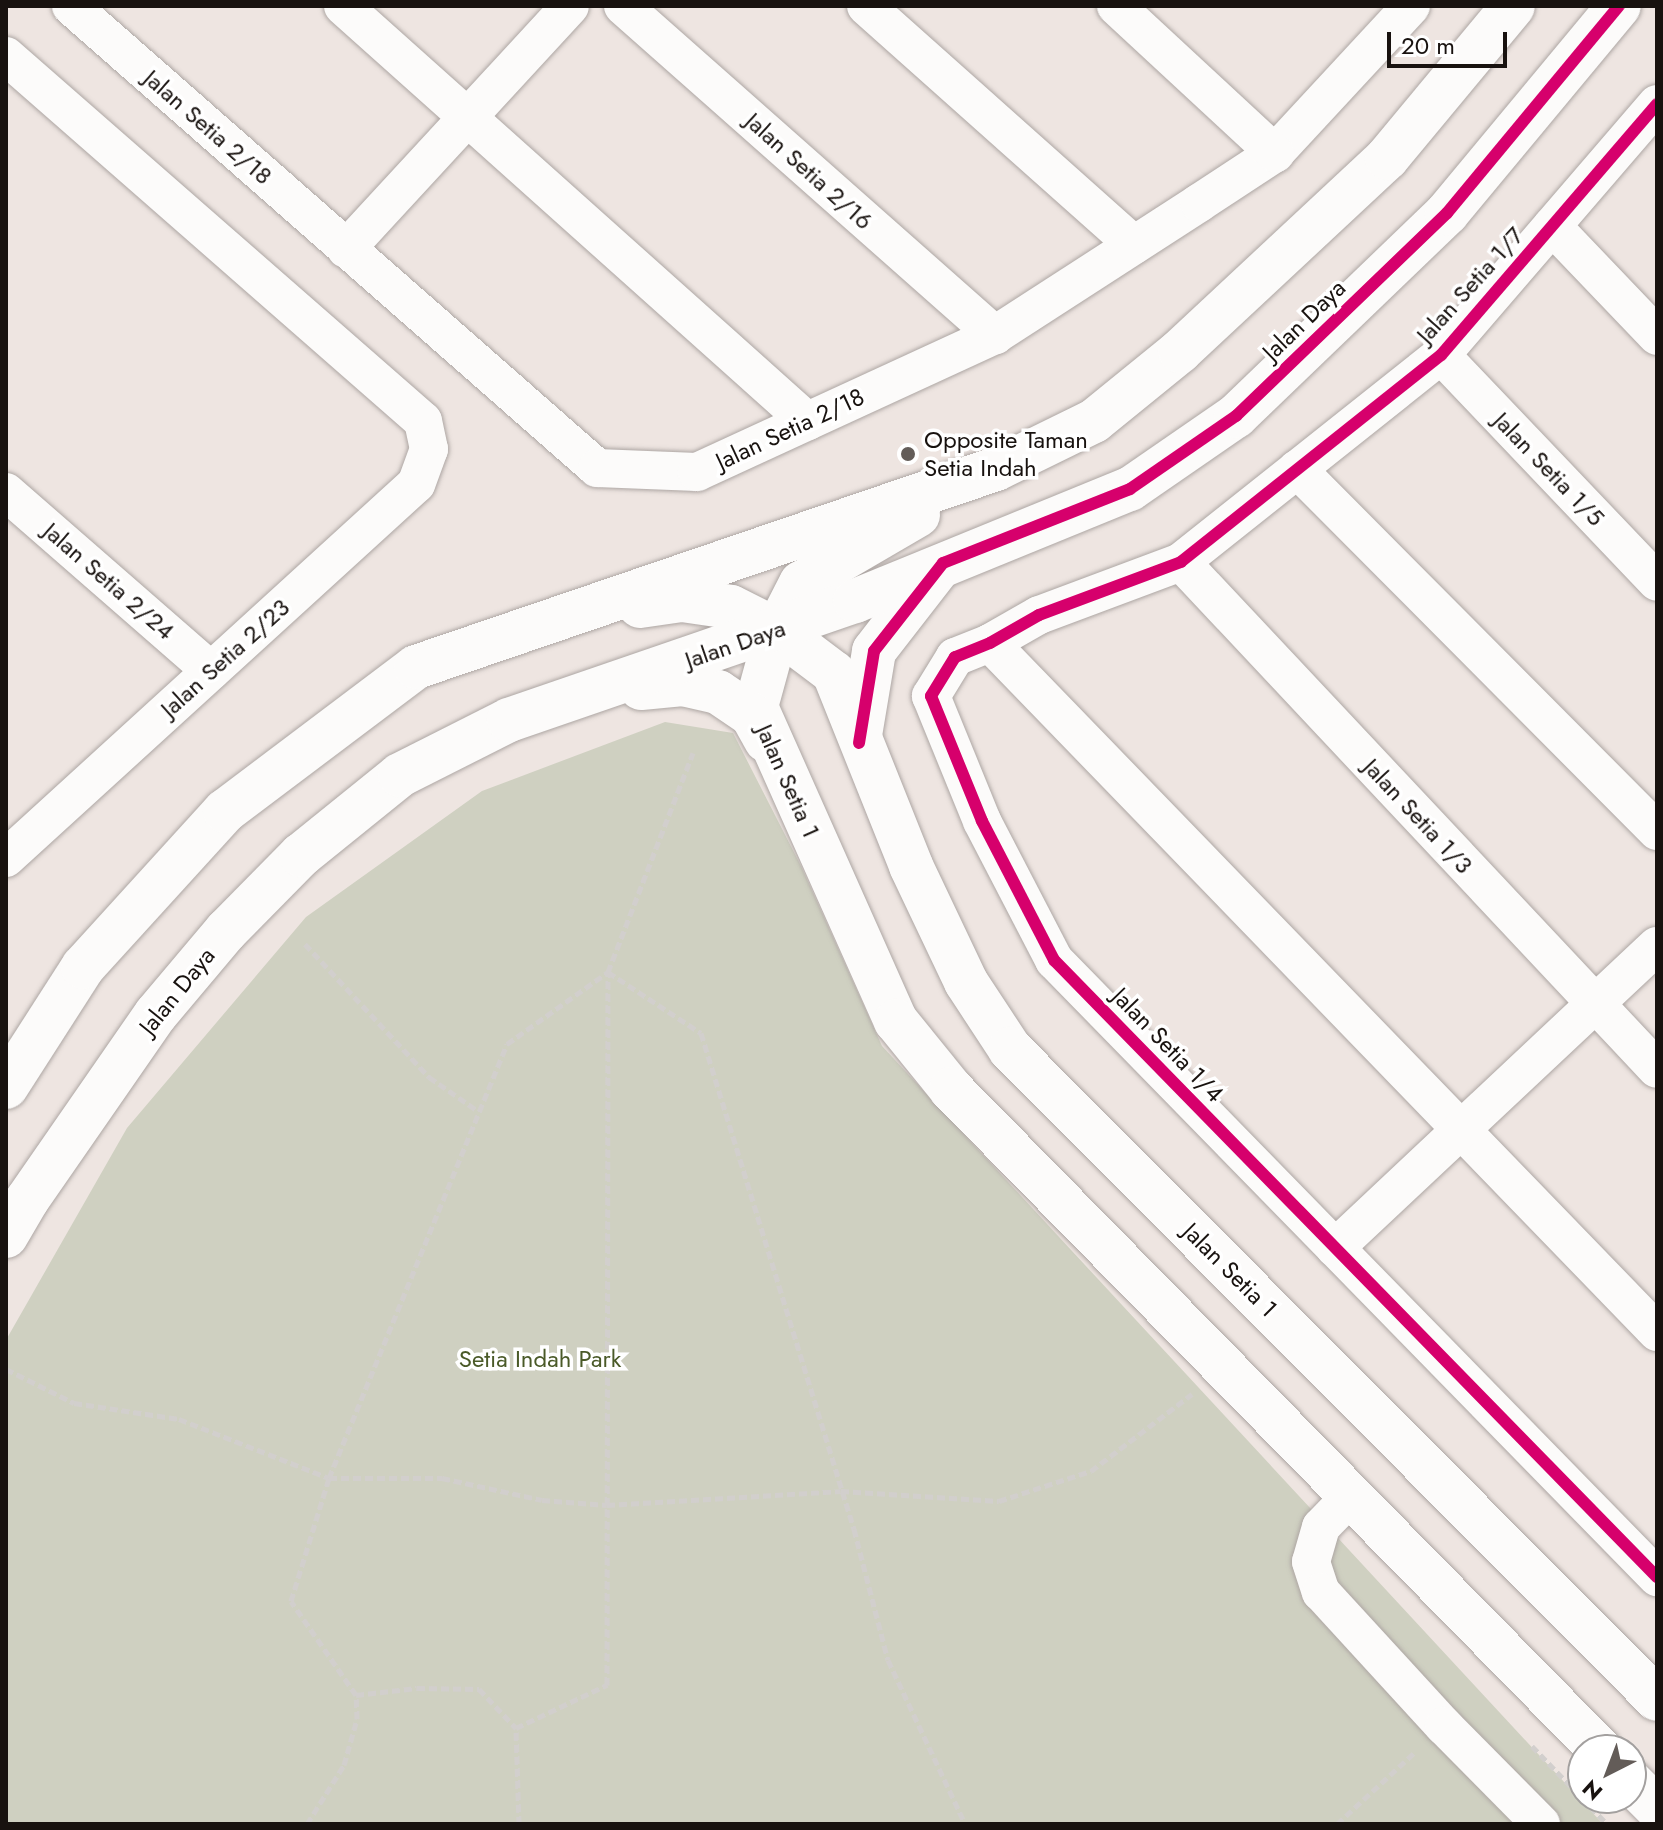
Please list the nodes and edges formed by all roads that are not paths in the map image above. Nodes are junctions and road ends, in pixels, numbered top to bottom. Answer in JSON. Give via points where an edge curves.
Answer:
{"nodes":[{"id":1,"x":71,"y":6,"type":"edge"},
{"id":2,"x":343,"y":6,"type":"edge"},
{"id":3,"x":570,"y":6,"type":"edge"},
{"id":4,"x":623,"y":6,"type":"edge"},
{"id":5,"x":866,"y":6,"type":"edge"},
{"id":6,"x":1116,"y":6,"type":"edge"},
{"id":7,"x":1513,"y":6,"type":"edge"},
{"id":8,"x":1619,"y":6,"type":"edge"},
{"id":9,"x":1399,"y":10,"type":"edge"},
{"id":10,"x":6,"y":56,"type":"edge"},
{"id":11,"x":1657,"y":104,"type":"edge"},
{"id":12,"x":467,"y":118,"type":"junction"},
{"id":13,"x":1275,"y":153,"type":"junction"},
{"id":14,"x":1552,"y":226,"type":"junction"},
{"id":15,"x":1134,"y":245,"type":"junction"},
{"id":16,"x":346,"y":249,"type":"junction"},
{"id":17,"x":995,"y":335,"type":"junction"},
{"id":18,"x":1657,"y":336,"type":"edge"},
{"id":19,"x":1441,"y":355,"type":"junction"},
{"id":20,"x":807,"y":421,"type":"junction"},
{"id":21,"x":996,"y":469,"type":"junction"},
{"id":22,"x":1297,"y":469,"type":"junction"},
{"id":23,"x":6,"y":492,"type":"edge"},
{"id":24,"x":1181,"y":562,"type":"junction"},
{"id":25,"x":943,"y":563,"type":"junction"},
{"id":26,"x":1657,"y":582,"type":"edge"},
{"id":27,"x":550,"y":620,"type":"junction"},
{"id":28,"x":777,"y":630,"type":"junction"},
{"id":29,"x":990,"y":643,"type":"junction"},
{"id":30,"x":211,"y":671,"type":"junction"},
{"id":31,"x":587,"y":693,"type":"junction"},
{"id":32,"x":859,"y":743,"type":"junction"},
{"id":33,"x":784,"y":774,"type":"junction"},
{"id":34,"x":1657,"y":831,"type":"edge"},
{"id":35,"x":6,"y":858,"type":"edge"},
{"id":36,"x":1657,"y":946,"type":"edge"},
{"id":37,"x":1594,"y":1006,"type":"junction"},
{"id":38,"x":1657,"y":1069,"type":"edge"},
{"id":39,"x":6,"y":1087,"type":"edge"},
{"id":40,"x":1462,"y":1126,"type":"junction"},
{"id":41,"x":13,"y":1221,"type":"edge"},
{"id":42,"x":1335,"y":1248,"type":"junction"},
{"id":43,"x":1657,"y":1332,"type":"edge"},
{"id":44,"x":1351,"y":1496,"type":"junction"},
{"id":45,"x":1657,"y":1577,"type":"edge"},
{"id":46,"x":1657,"y":1699,"type":"edge"},
{"id":47,"x":1584,"y":1734,"type":"edge"},
{"id":48,"x":1541,"y":1824,"type":"edge"}],
"edges":[{"from":1,"to":16,"type":"street","name":"Jalan Setia 2/18"},
{"from":2,"to":12,"type":"street"},
{"from":3,"to":12,"type":"street"},
{"from":4,"to":17,"type":"street","name":"Jalan Setia 2/16"},
{"from":5,"to":15,"type":"street"},
{"from":6,"to":13,"type":"street"},
{"from":7,"to":21,"type":"main road","via":[[1387,158],[1180,351],[1094,421]]},
{"from":8,"to":25,"type":"main road","name":"Jalan Daya","via":[[1447,213],[1236,416],[1130,489]]},
{"from":9,"to":13,"type":"street","name":"Jalan Setia 2/18"},
{"from":10,"to":30,"type":"street","name":"Jalan Setia 2/23","via":[[423,421],[429,449],[416,484]]},
{"from":11,"to":14,"type":"street","name":"Jalan Setia 1/7"},
{"from":12,"to":16,"type":"street"},
{"from":12,"to":20,"type":"street"},
{"from":13,"to":15,"type":"street","name":"Jalan Setia 2/18"},
{"from":14,"to":18,"type":"street"},
{"from":14,"to":19,"type":"street","name":"Jalan Setia 1/7"},
{"from":15,"to":17,"type":"street","name":"Jalan Setia 2/18"},
{"from":16,"to":20,"type":"street","name":"Jalan Setia 2/18","via":[[597,468],[697,472]]},
{"from":17,"to":20,"type":"street","name":"Jalan Setia 2/18"},
{"from":19,"to":22,"type":"street","name":"Jalan Setia 1/7"},
{"from":19,"to":26,"type":"street","name":"Jalan Setia 1/5"},
{"from":21,"to":27,"type":"main road"},
{"from":21,"to":28,"type":"main road","via":[[801,583]]},
{"from":22,"to":24,"type":"street","name":"Jalan Setia 1/7"},
{"from":22,"to":34,"type":"street"},
{"from":23,"to":30,"type":"street","name":"Jalan Setia 2/24"},
{"from":24,"to":29,"type":"street","name":"Jalan Setia 1/4","via":[[1039,615]]},
{"from":24,"to":37,"type":"street","name":"Jalan Setia 1/3"},
{"from":25,"to":28,"type":"main road","name":"Jalan Daya"},
{"from":25,"to":32,"type":"main road","via":[[874,651]]},
{"from":27,"to":28,"type":"main road","via":[[682,600],[731,607]]},
{"from":27,"to":39,"type":"main road","via":[[416,667],[225,811],[83,967]]},
{"from":28,"to":31,"type":"main road","name":"Jalan Daya"},
{"from":28,"to":32,"type":"main road","name":"Jalan Setia 1","via":[[834,673]]},
{"from":28,"to":33,"type":"main road","name":"Jalan Setia 1","via":[[756,707]]},
{"from":29,"to":40,"type":"street"},
{"from":29,"to":42,"type":"street","name":"Jalan Setia 1/4","via":[[955,657],[931,696],[982,821],[1054,960]]},
{"from":30,"to":35,"type":"street","name":"Jalan Setia 2/23"},
{"from":31,"to":33,"type":"main road","via":[[683,684],[718,692],[752,715]]},
{"from":31,"to":41,"type":"main road","name":"Jalan Daya","via":[[509,720],[400,775],[301,855],[226,931],[156,1014]]},
{"from":32,"to":46,"type":"main road","name":"Jalan Setia 1","via":[[966,982],[1010,1049]]},
{"from":33,"to":44,"type":"main road","name":"Jalan Setia 1","via":[[896,1021],[951,1089]]},
{"from":36,"to":37,"type":"street"},
{"from":37,"to":38,"type":"street","name":"Jalan Setia 1/3"},
{"from":37,"to":40,"type":"street"},
{"from":40,"to":42,"type":"street"},
{"from":40,"to":43,"type":"street"},
{"from":42,"to":45,"type":"street","name":"Jalan Setia 1/4"},
{"from":44,"to":47,"type":"main road","name":"Jalan Setia 1"},
{"from":44,"to":48,"type":"street","via":[[1321,1527],[1311,1562],[1321,1592]]}]}
